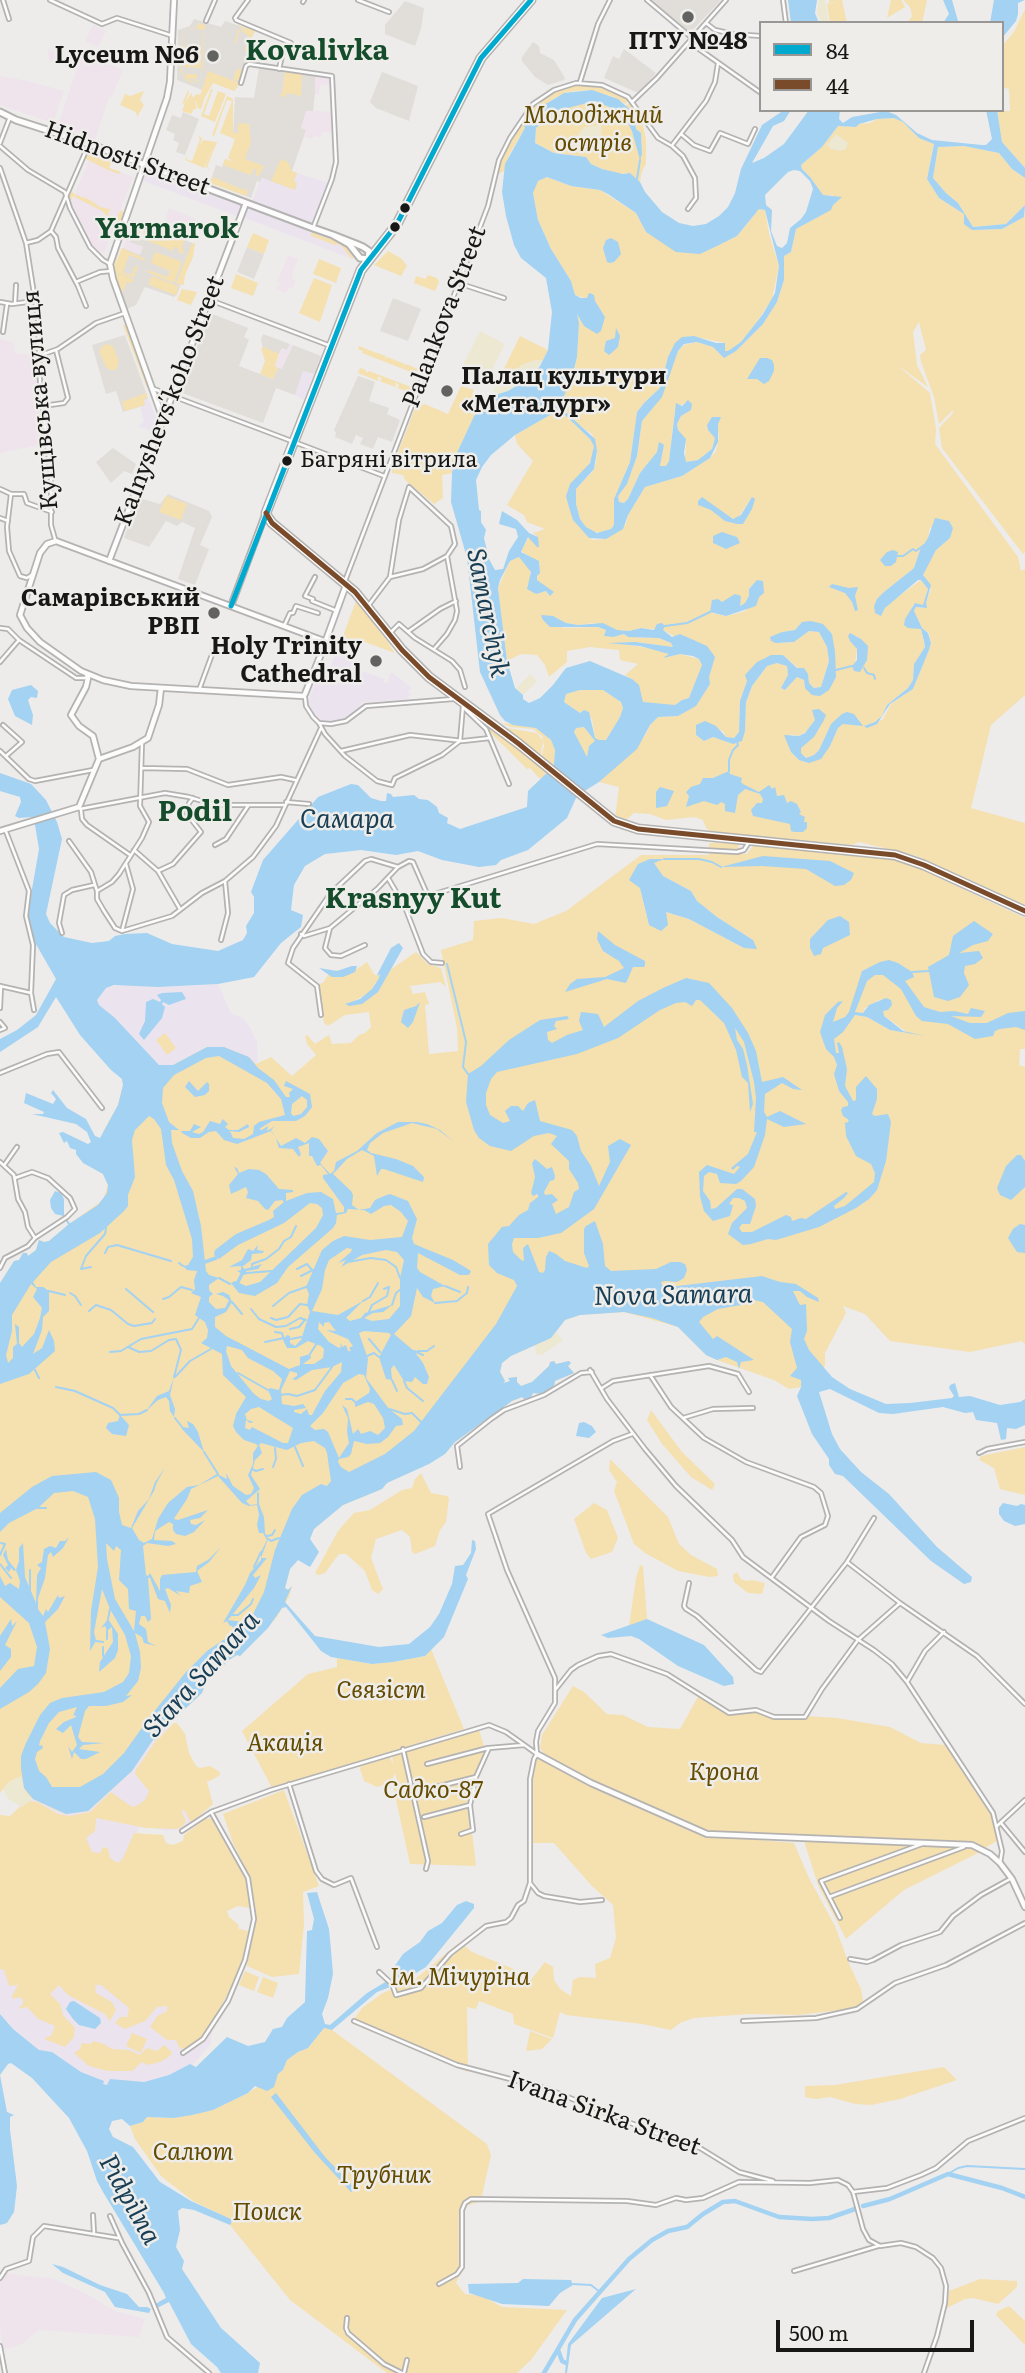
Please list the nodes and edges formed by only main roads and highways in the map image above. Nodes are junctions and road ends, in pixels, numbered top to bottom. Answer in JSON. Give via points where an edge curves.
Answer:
{"nodes":[{"id":1,"x":526,"y":3,"type":"edge"},
{"id":2,"x":0,"y":112,"type":"edge"},
{"id":3,"x":333,"y":235,"type":"junction"},
{"id":4,"x":386,"y":240,"type":"junction"},
{"id":5,"x":356,"y":244,"type":"junction"},
{"id":6,"x":368,"y":259,"type":"junction"},
{"id":7,"x":357,"y":280,"type":"junction"},
{"id":8,"x":1025,"y":911,"type":"edge"}],
"edges":[{"from":1,"to":4,"type":"highway","via":[[481,58]]},
{"from":2,"to":3,"type":"main road","name":"Hidnosti Street"},
{"from":3,"to":5,"type":"main road","name":"Hidnosti Street"},
{"from":3,"to":6,"type":"main road","name":"Hidnosti Street","via":[[349,244],[362,260]]},
{"from":3,"to":7,"type":"main road","name":"Hidnosti Street","via":[[354,252]]},
{"from":4,"to":5,"type":"main road","name":"Hidnosti Street","via":[[370,246]]},
{"from":4,"to":6,"type":"highway"},
{"from":5,"to":6,"type":"main road","name":"Hidnosti Street","via":[[369,251]]},
{"from":6,"to":7,"type":"highway"},
{"from":7,"to":8,"type":"highway","via":[[266,513],[272,523],[345,582],[419,668],[606,816],[632,827],[908,858]]}]}
